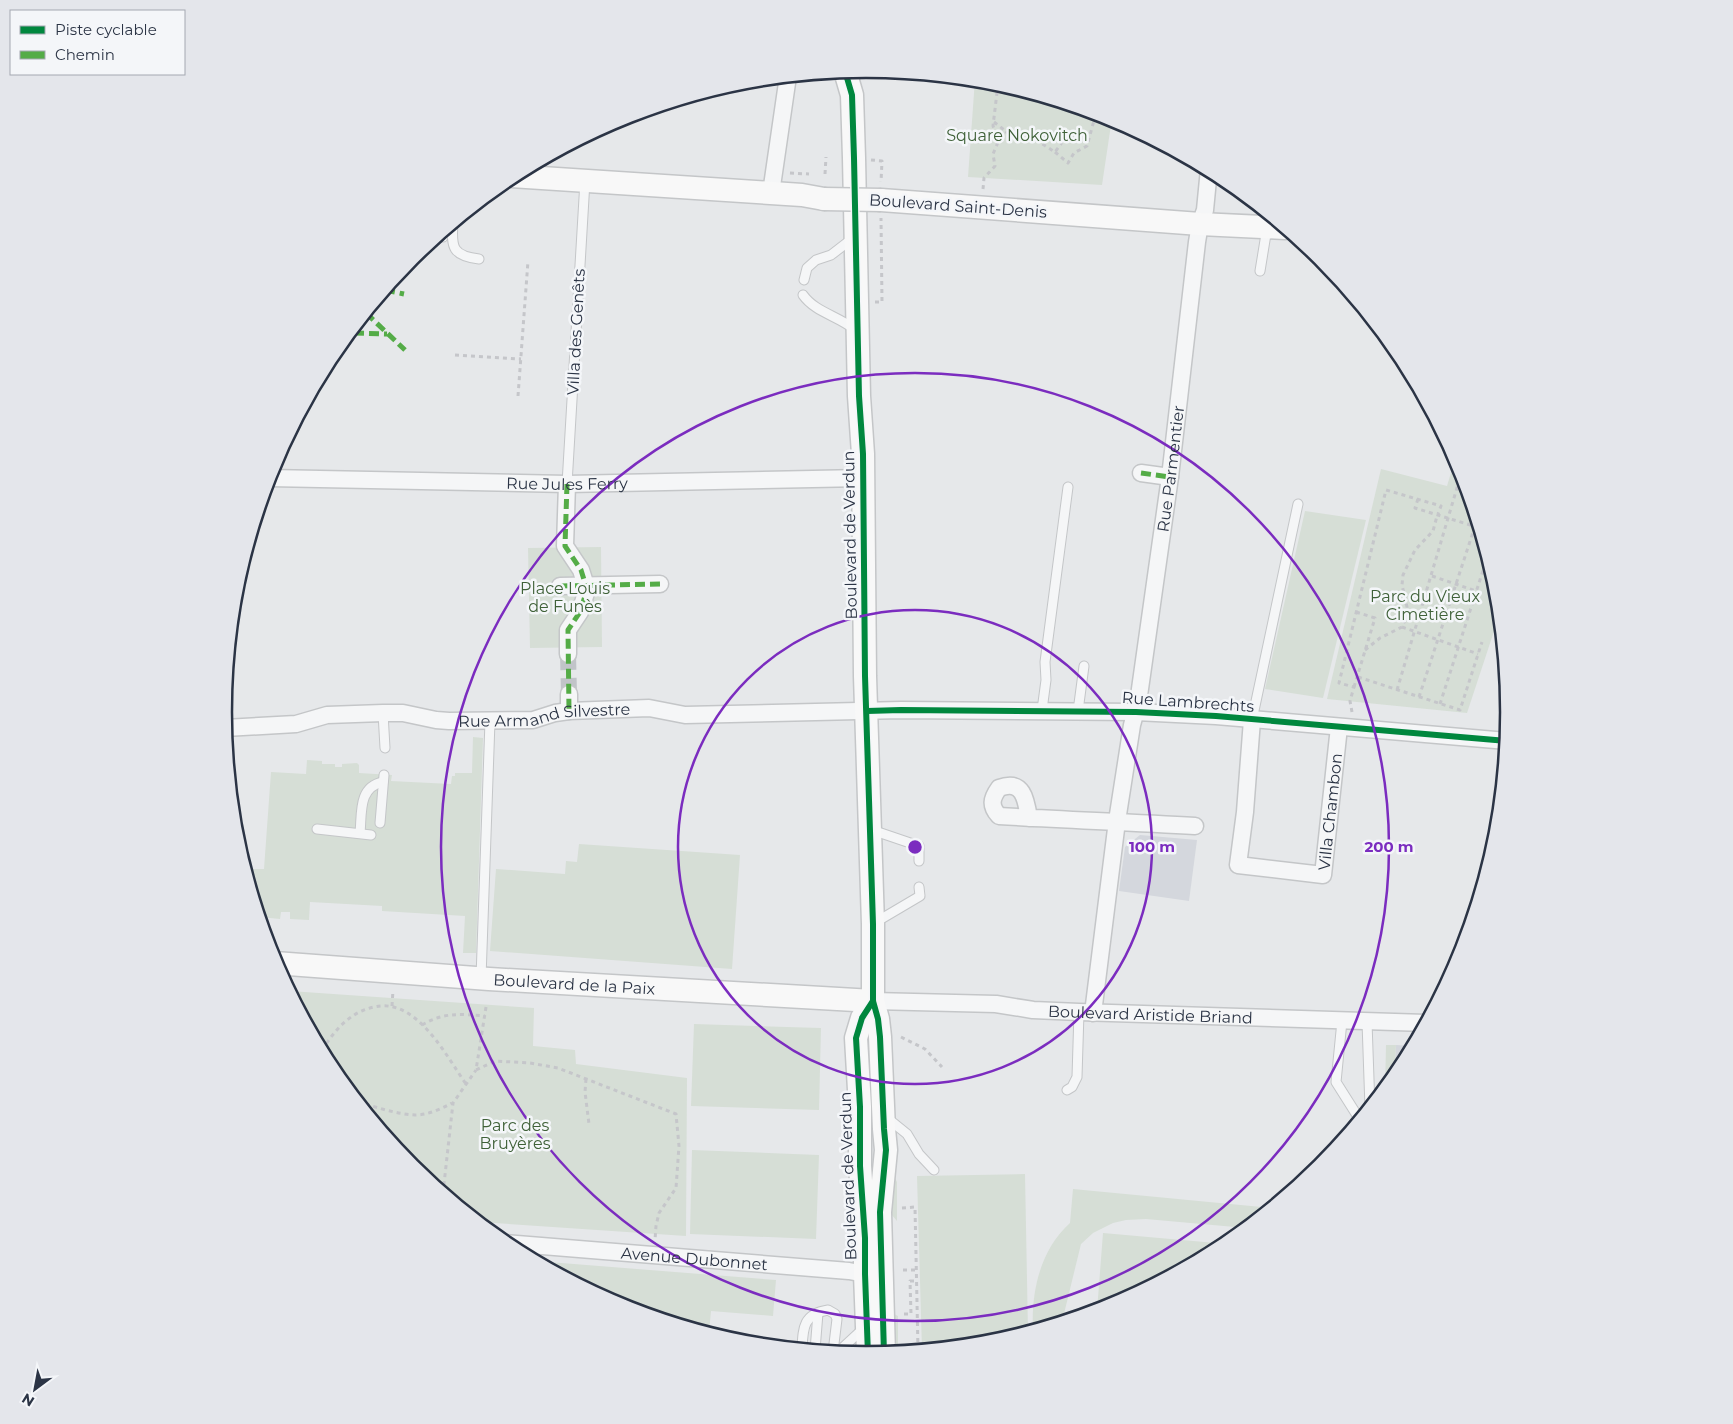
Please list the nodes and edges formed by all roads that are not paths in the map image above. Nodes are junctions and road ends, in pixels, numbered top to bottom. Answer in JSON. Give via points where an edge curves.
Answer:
{"nodes":[{"id":1,"x":847,"y":78,"type":"edge"},
{"id":2,"x":858,"y":78,"type":"edge"},
{"id":3,"x":787,"y":83,"type":"edge"},
{"id":4,"x":852,"y":95,"type":"junction"},
{"id":5,"x":526,"y":177,"type":"edge"},
{"id":6,"x":1208,"y":178,"type":"edge"},
{"id":7,"x":584,"y":180,"type":"junction"},
{"id":8,"x":771,"y":193,"type":"junction"},
{"id":9,"x":1200,"y":224,"type":"junction"},
{"id":10,"x":1276,"y":228,"type":"edge"},
{"id":11,"x":453,"y":231,"type":"edge"},
{"id":12,"x":856,"y":237,"type":"junction"},
{"id":13,"x":480,"y":259,"type":"dead end"},
{"id":14,"x":1260,"y":271,"type":"dead end"},
{"id":15,"x":804,"y":280,"type":"dead end"},
{"id":16,"x":803,"y":295,"type":"dead end"},
{"id":17,"x":857,"y":332,"type":"junction"},
{"id":18,"x":1141,"y":473,"type":"dead end"},
{"id":19,"x":1170,"y":477,"type":"junction"},
{"id":20,"x":277,"y":478,"type":"edge"},
{"id":21,"x":863,"y":478,"type":"junction"},
{"id":22,"x":567,"y":484,"type":"junction"},
{"id":23,"x":1068,"y":487,"type":"dead end"},
{"id":24,"x":1298,"y":504,"type":"dead end"},
{"id":25,"x":660,"y":584,"type":"dead end"},
{"id":26,"x":560,"y":586,"type":"dead end"},
{"id":27,"x":586,"y":586,"type":"junction"},
{"id":28,"x":568,"y":654,"type":"tunnel mouth"},
{"id":29,"x":1084,"y":666,"type":"dead end"},
{"id":30,"x":569,"y":694,"type":"tunnel mouth"},
{"id":31,"x":1042,"y":710,"type":"junction"},
{"id":32,"x":569,"y":711,"type":"junction"},
{"id":33,"x":866,"y":711,"type":"junction"},
{"id":34,"x":1078,"y":711,"type":"junction"},
{"id":35,"x":1136,"y":712,"type":"junction"},
{"id":36,"x":383,"y":713,"type":"junction"},
{"id":37,"x":1252,"y":720,"type":"junction"},
{"id":38,"x":490,"y":721,"type":"junction"},
{"id":39,"x":1346,"y":727,"type":"junction"},
{"id":40,"x":232,"y":728,"type":"edge"},
{"id":41,"x":1500,"y":740,"type":"edge"},
{"id":42,"x":385,"y":748,"type":"dead end"},
{"id":43,"x":1029,"y":818,"type":"dead end"},
{"id":44,"x":1117,"y":821,"type":"junction"},
{"id":45,"x":380,"y":824,"type":"dead end"},
{"id":46,"x":1195,"y":826,"type":"dead end"},
{"id":47,"x":317,"y":829,"type":"dead end"},
{"id":48,"x":870,"y":829,"type":"junction"},
{"id":49,"x":360,"y":834,"type":"junction"},
{"id":50,"x":371,"y":835,"type":"dead end"},
{"id":51,"x":919,"y":861,"type":"dead end"},
{"id":52,"x":919,"y":887,"type":"dead end"},
{"id":53,"x":873,"y":924,"type":"junction"},
{"id":54,"x":284,"y":964,"type":"edge"},
{"id":55,"x":482,"y":978,"type":"junction"},
{"id":56,"x":873,"y":1001,"type":"junction"},
{"id":57,"x":1086,"y":1012,"type":"junction"},
{"id":58,"x":1342,"y":1021,"type":"junction"},
{"id":59,"x":1367,"y":1022,"type":"junction"},
{"id":60,"x":1419,"y":1023,"type":"edge"},
{"id":61,"x":1067,"y":1090,"type":"dead end"},
{"id":62,"x":1370,"y":1098,"type":"edge"},
{"id":63,"x":883,"y":1115,"type":"junction"},
{"id":64,"x":1357,"y":1115,"type":"edge"},
{"id":65,"x":934,"y":1170,"type":"dead end"},
{"id":66,"x":521,"y":1244,"type":"edge"},
{"id":67,"x":873,"y":1278,"type":"junction"},
{"id":68,"x":818,"y":1313,"type":"junction"},
{"id":69,"x":867,"y":1326,"type":"junction"},
{"id":70,"x":802,"y":1343,"type":"edge"},
{"id":71,"x":815,"y":1344,"type":"edge"},
{"id":72,"x":835,"y":1345,"type":"edge"},
{"id":73,"x":845,"y":1345,"type":"edge"},
{"id":74,"x":868,"y":1346,"type":"edge"},
{"id":75,"x":883,"y":1346,"type":"edge"}],
"edges":[{"from":1,"to":4,"type":"main road","name":"Boulevard de Verdun"},
{"from":2,"to":4,"type":"main road","name":"Boulevard de Verdun"},
{"from":3,"to":8,"type":"street"},
{"from":4,"to":12,"type":"main road","name":"Boulevard de Verdun"},
{"from":5,"to":7,"type":"main road","name":"Boulevard Saint-Denis"},
{"from":6,"to":9,"type":"street","name":"Rue Parmentier","via":[[1205,210]]},
{"from":7,"to":8,"type":"main road","name":"Boulevard Saint-Denis"},
{"from":7,"to":22,"type":"lane","name":"Villa des Genêts"},
{"from":8,"to":9,"type":"main road","name":"Boulevard Saint-Denis","bridge":true},
{"from":9,"to":10,"type":"main road","name":"Boulevard Saint-Denis"},
{"from":9,"to":19,"type":"street","name":"Rue Parmentier"},
{"from":10,"to":14,"type":"lane"},
{"from":11,"to":13,"type":"lane","via":[[452,241],[459,254]]},
{"from":12,"to":15,"type":"lane","via":[[842,249],[816,260],[807,268]]},
{"from":12,"to":17,"type":"main road","name":"Boulevard de Verdun"},
{"from":16,"to":17,"type":"lane","via":[[808,303],[842,320]]},
{"from":17,"to":21,"type":"main road","name":"Boulevard de Verdun"},
{"from":18,"to":19,"type":"street"},
{"from":19,"to":35,"type":"street","name":"Rue Parmentier"},
{"from":20,"to":22,"type":"street","name":"Rue Jules Ferry"},
{"from":21,"to":22,"type":"street","name":"Rue Jules Ferry"},
{"from":21,"to":33,"type":"main road","name":"Boulevard de Verdun"},
{"from":22,"to":27,"type":"street","via":[[564,546],[577,563]]},
{"from":23,"to":31,"type":"lane","via":[[1046,652]]},
{"from":24,"to":37,"type":"lane"},
{"from":25,"to":27,"type":"street"},
{"from":26,"to":27,"type":"street"},
{"from":27,"to":28,"type":"street","via":[[580,612],[568,630]]},
{"from":29,"to":34,"type":"lane"},
{"from":30,"to":32,"type":"street"},
{"from":31,"to":33,"type":"street","name":"Rue Lambrechts"},
{"from":31,"to":34,"type":"street","name":"Rue Lambrechts"},
{"from":32,"to":33,"type":"street","name":"Rue Armand Silvestre","via":[[649,708],[685,715]]},
{"from":32,"to":38,"type":"street","name":"Rue Armand Silvestre","via":[[532,720]]},
{"from":33,"to":48,"type":"main road","name":"Boulevard de Verdun"},
{"from":34,"to":35,"type":"street","name":"Rue Lambrechts"},
{"from":35,"to":37,"type":"street","name":"Rue Lambrechts"},
{"from":35,"to":44,"type":"street","name":"Rue Parmentier"},
{"from":36,"to":38,"type":"street","name":"Rue Armand Silvestre","via":[[449,721]]},
{"from":36,"to":40,"type":"street","name":"Rue Armand Silvestre","via":[[327,715],[296,724]]},
{"from":36,"to":42,"type":"lane"},
{"from":37,"to":39,"type":"street","name":"Rue Lambrechts"},
{"from":37,"to":39,"type":"street","name":"Villa Chambon","via":[[1238,865],[1324,874]]},
{"from":38,"to":55,"type":"lane"},
{"from":39,"to":41,"type":"street","name":"Rue Lambrechts"},
{"from":43,"to":44,"type":"street"},
{"from":44,"to":46,"type":"street"},
{"from":44,"to":57,"type":"street","name":"Rue Parmentier"},
{"from":45,"to":49,"type":"lane","via":[[383,778],[363,797]]},
{"from":47,"to":49,"type":"lane"},
{"from":48,"to":51,"type":"lane","via":[[919,846]]},
{"from":48,"to":53,"type":"main road","name":"Boulevard de Verdun"},
{"from":49,"to":50,"type":"lane"},
{"from":52,"to":53,"type":"lane","via":[[920,896]]},
{"from":53,"to":56,"type":"main road","name":"Boulevard de Verdun"},
{"from":54,"to":55,"type":"main road","name":"Boulevard de la Paix"},
{"from":55,"to":56,"type":"main road","name":"Boulevard de la Paix"},
{"from":56,"to":57,"type":"street","name":"Boulevard Aristide Briand","via":[[996,1004],[1033,1010]]},
{"from":56,"to":63,"type":"main road","name":"Boulevard de Verdun","via":[[881,1042]]},
{"from":56,"to":67,"type":"main road","name":"Boulevard de Verdun","via":[[862,1018],[856,1038],[865,1238]]},
{"from":57,"to":58,"type":"street","name":"Boulevard Aristide Briand"},
{"from":57,"to":61,"type":"lane","via":[[1076,1077]]},
{"from":58,"to":59,"type":"street","name":"Boulevard Aristide Briand"},
{"from":58,"to":64,"type":"lane","via":[[1336,1082]]},
{"from":59,"to":60,"type":"street","name":"Boulevard Aristide Briand"},
{"from":59,"to":62,"type":"lane"},
{"from":63,"to":65,"type":"lane","via":[[907,1134],[918,1154]]},
{"from":63,"to":67,"type":"main road","name":"Boulevard de Verdun","via":[[886,1150]]},
{"from":66,"to":67,"type":"street","name":"Avenue Dubonnet","via":[[849,1271]]},
{"from":67,"to":69,"type":"main road","name":"Boulevard de Verdun"},
{"from":67,"to":75,"type":"main road","name":"Boulevard de Verdun"},
{"from":68,"to":70,"type":"lane","via":[[804,1324]]},
{"from":68,"to":71,"type":"lane"},
{"from":68,"to":72,"type":"lane","via":[[828,1310],[835,1314]]},
{"from":69,"to":73,"type":"lane"},
{"from":69,"to":74,"type":"main road","name":"Boulevard de Verdun"}]}
